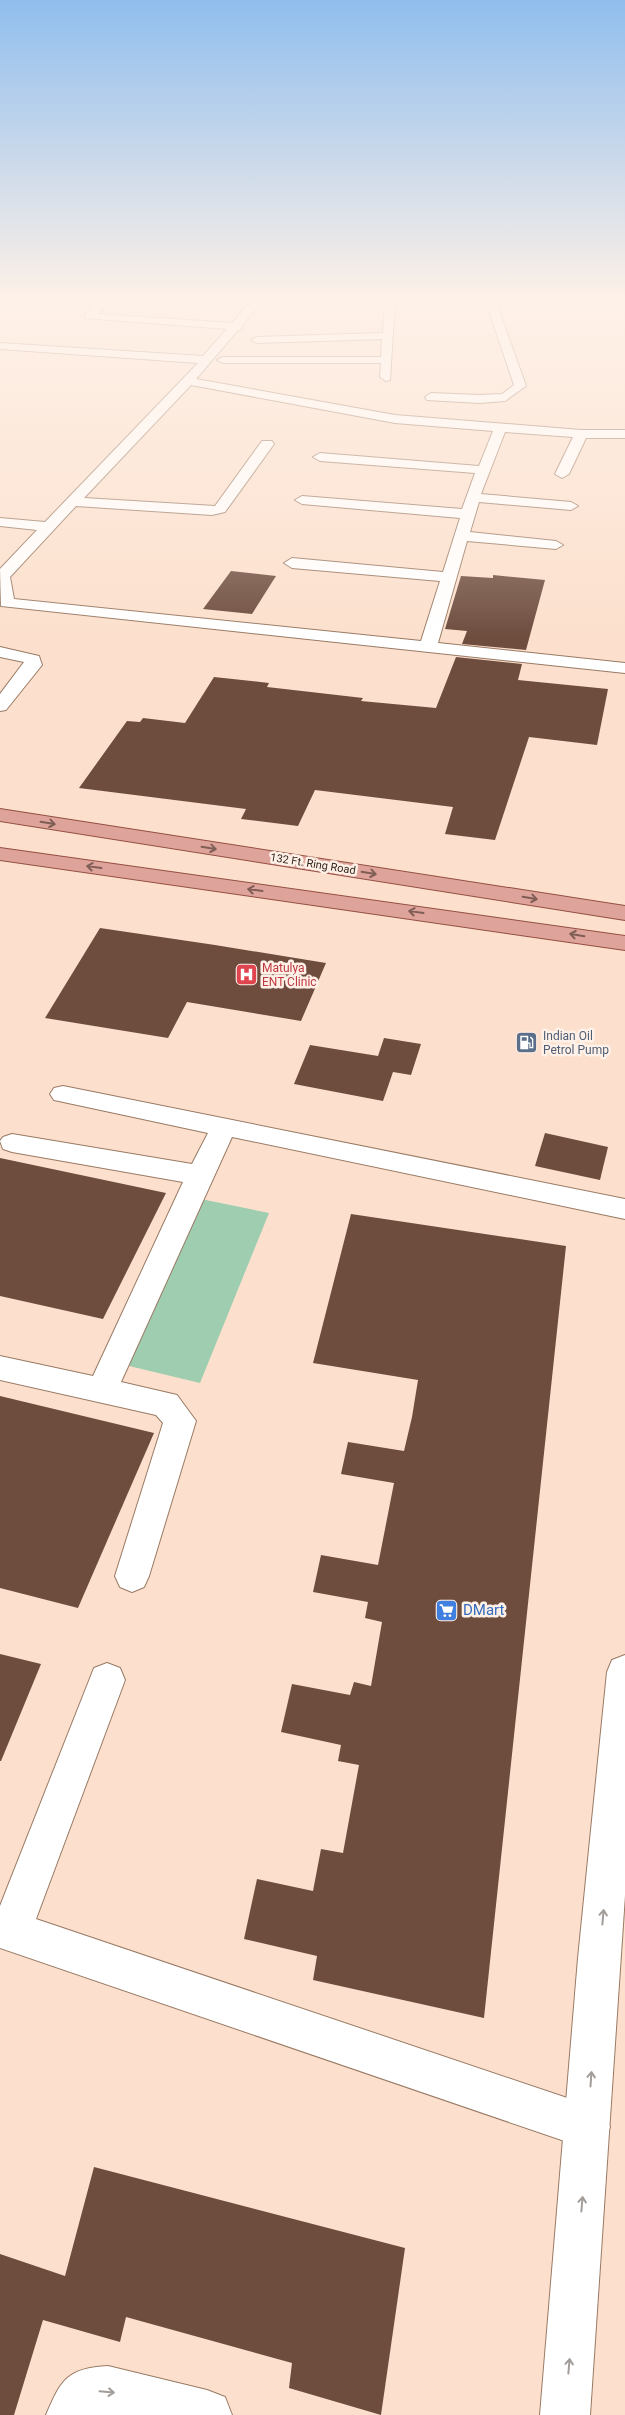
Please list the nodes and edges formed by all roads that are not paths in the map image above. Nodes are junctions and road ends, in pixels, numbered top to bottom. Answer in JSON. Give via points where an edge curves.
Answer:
{"nodes":[{"id":1,"x":159,"y":412,"type":"edge"},
{"id":2,"x":355,"y":412,"type":"edge"},
{"id":3,"x":500,"y":428,"type":"junction"},
{"id":4,"x":582,"y":434,"type":"junction"},
{"id":5,"x":625,"y":434,"type":"edge"},
{"id":6,"x":267,"y":444,"type":"dead end"},
{"id":7,"x":320,"y":457,"type":"dead end"},
{"id":8,"x":484,"y":470,"type":"junction"},
{"id":9,"x":562,"y":474,"type":"dead end"},
{"id":10,"x":473,"y":497,"type":"junction"},
{"id":11,"x":302,"y":500,"type":"dead end"},
{"id":12,"x":73,"y":502,"type":"junction"},
{"id":13,"x":571,"y":506,"type":"dead end"},
{"id":14,"x":467,"y":514,"type":"junction"},
{"id":15,"x":0,"y":522,"type":"edge"},
{"id":16,"x":49,"y":527,"type":"junction"},
{"id":17,"x":461,"y":536,"type":"junction"},
{"id":18,"x":556,"y":545,"type":"dead end"},
{"id":19,"x":292,"y":562,"type":"dead end"},
{"id":20,"x":449,"y":577,"type":"junction"},
{"id":21,"x":428,"y":647,"type":"junction"},
{"id":22,"x":0,"y":652,"type":"edge"},
{"id":23,"x":625,"y":668,"type":"edge"},
{"id":24,"x":0,"y":706,"type":"edge"},
{"id":25,"x":0,"y":815,"type":"edge"},
{"id":26,"x":0,"y":854,"type":"edge"},
{"id":27,"x":625,"y":913,"type":"edge"},
{"id":28,"x":625,"y":943,"type":"edge"},
{"id":29,"x":63,"y":1094,"type":"dead end"},
{"id":30,"x":224,"y":1127,"type":"junction"},
{"id":31,"x":12,"y":1143,"type":"dead end"},
{"id":32,"x":200,"y":1175,"type":"junction"},
{"id":33,"x":625,"y":1209,"type":"edge"},
{"id":34,"x":0,"y":1368,"type":"edge"},
{"id":35,"x":102,"y":1390,"type":"junction"},
{"id":36,"x":132,"y":1576,"type":"dead end"},
{"id":37,"x":625,"y":1672,"type":"edge"},
{"id":38,"x":107,"y":1680,"type":"dead end"},
{"id":39,"x":623,"y":1724,"type":"edge"},
{"id":40,"x":6,"y":1928,"type":"edge"},
{"id":41,"x":588,"y":2127,"type":"junction"},
{"id":42,"x":71,"y":2415,"type":"edge"},
{"id":43,"x":208,"y":2415,"type":"edge"},
{"id":44,"x":565,"y":2415,"type":"edge"}],
"edges":[{"from":1,"to":12,"type":"street"},
{"from":2,"to":3,"type":"street","via":[[395,419]]},
{"from":3,"to":4,"type":"street"},
{"from":3,"to":8,"type":"street"},
{"from":4,"to":5,"type":"street"},
{"from":4,"to":9,"type":"street"},
{"from":6,"to":12,"type":"street","via":[[220,509],[212,512]]},
{"from":7,"to":8,"type":"street"},
{"from":8,"to":10,"type":"street"},
{"from":10,"to":13,"type":"street"},
{"from":10,"to":14,"type":"street"},
{"from":11,"to":14,"type":"street"},
{"from":12,"to":16,"type":"street"},
{"from":14,"to":17,"type":"street"},
{"from":15,"to":16,"type":"street"},
{"from":16,"to":21,"type":"street","via":[[2,576],[7,603]]},
{"from":17,"to":18,"type":"street"},
{"from":17,"to":20,"type":"street"},
{"from":19,"to":20,"type":"street"},
{"from":20,"to":21,"type":"street"},
{"from":21,"to":23,"type":"street"},
{"from":22,"to":24,"type":"street","via":[[33,660],[33,665]]},
{"from":25,"to":27,"type":"main road","name":"132 Ft. Ring Road","one_way":true},
{"from":28,"to":26,"type":"main road","one_way":true},
{"from":29,"to":30,"type":"street"},
{"from":30,"to":32,"type":"street"},
{"from":30,"to":33,"type":"street"},
{"from":31,"to":32,"type":"street"},
{"from":32,"to":35,"type":"street"},
{"from":34,"to":35,"type":"street"},
{"from":35,"to":36,"type":"street","via":[[166,1404],[180,1421]]},
{"from":37,"to":39,"type":"street"},
{"from":38,"to":40,"type":"street"},
{"from":41,"to":39,"type":"street","one_way":true,"via":[[599,1958]]},
{"from":40,"to":41,"type":"street"},
{"from":44,"to":41,"type":"street","one_way":true},
{"from":42,"to":43,"type":"street","one_way":true,"via":[[87,2392],[108,2391]]}]}
